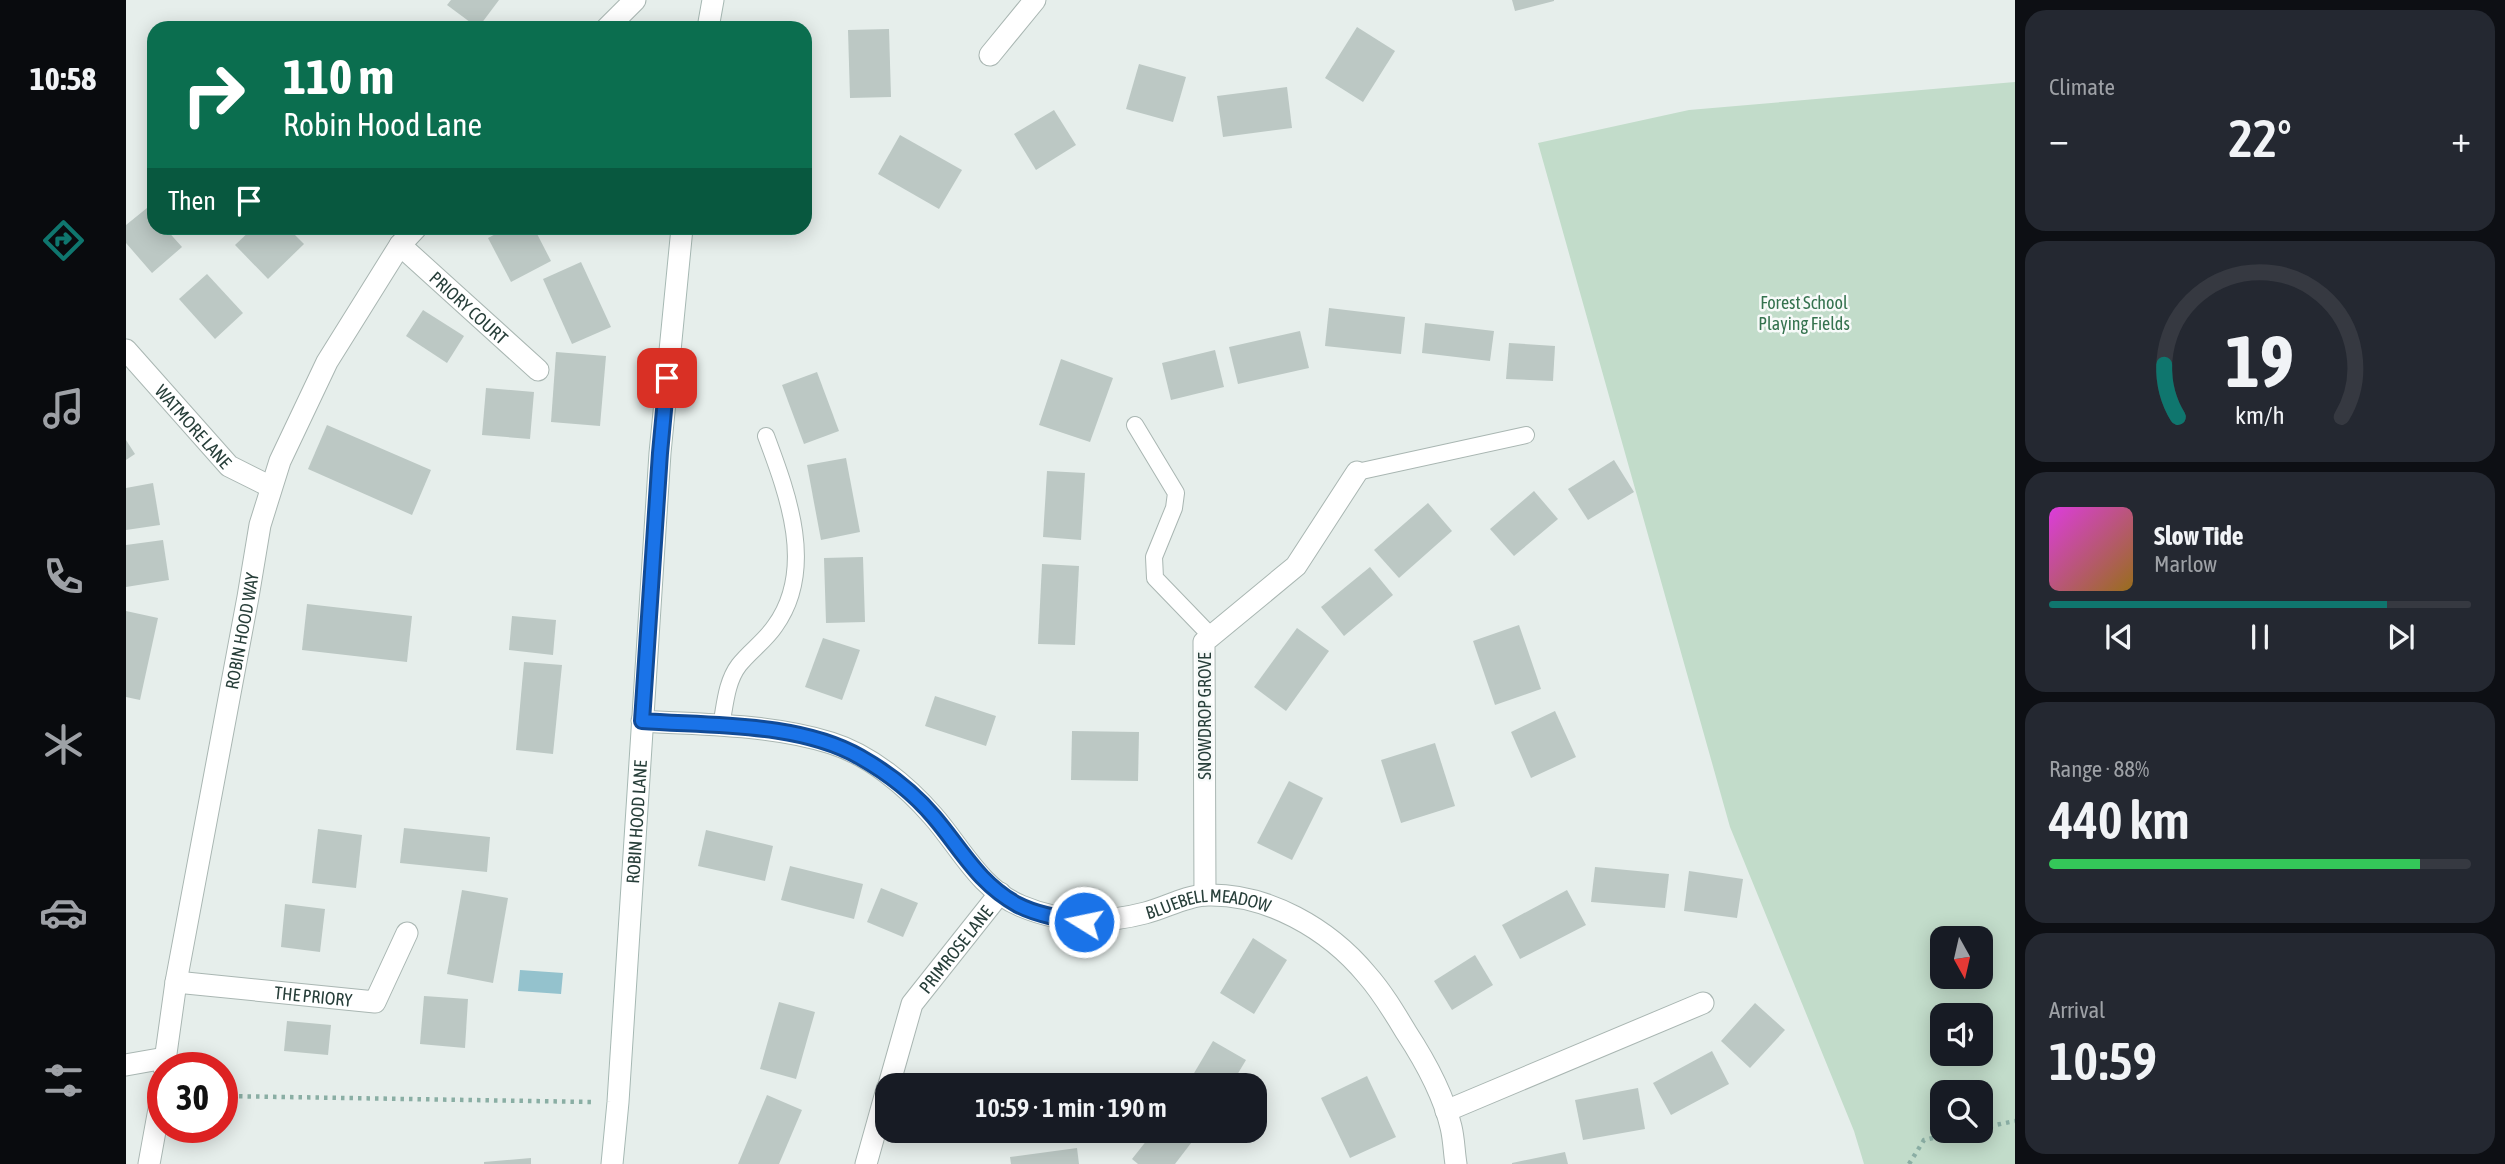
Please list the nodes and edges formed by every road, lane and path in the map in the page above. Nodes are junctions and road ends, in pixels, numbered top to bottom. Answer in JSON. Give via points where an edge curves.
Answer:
{"nodes":[{"id":1,"x":635,"y":0,"type":"edge"},
{"id":2,"x":713,"y":0,"type":"edge"},
{"id":3,"x":1035,"y":0,"type":"edge"},
{"id":4,"x":614,"y":21,"type":"edge"},
{"id":5,"x":709,"y":21,"type":"edge"},
{"id":6,"x":990,"y":55,"type":"dead end"},
{"id":7,"x":409,"y":235,"type":"edge"},
{"id":8,"x":681,"y":235,"type":"edge"},
{"id":9,"x":400,"y":245,"type":"junction"},
{"id":10,"x":126,"y":350,"type":"edge"},
{"id":11,"x":538,"y":370,"type":"dead end"},
{"id":12,"x":1135,"y":425,"type":"dead end"},
{"id":13,"x":1526,"y":435,"type":"dead end"},
{"id":14,"x":766,"y":436,"type":"dead end"},
{"id":15,"x":1357,"y":472,"type":"joint"},
{"id":16,"x":271,"y":487,"type":"junction"},
{"id":17,"x":1212,"y":636,"type":"junction"},
{"id":18,"x":642,"y":721,"type":"junction"},
{"id":19,"x":721,"y":726,"type":"junction"},
{"id":20,"x":1000,"y":893,"type":"junction"},
{"id":21,"x":1205,"y":895,"type":"junction"},
{"id":22,"x":407,"y":933,"type":"dead end"},
{"id":23,"x":176,"y":982,"type":"junction"},
{"id":24,"x":1703,"y":1003,"type":"dead end"},
{"id":25,"x":166,"y":1052,"type":"edge"},
{"id":26,"x":147,"y":1064,"type":"edge"},
{"id":27,"x":126,"y":1065,"type":"edge"},
{"id":28,"x":892,"y":1073,"type":"edge"},
{"id":29,"x":238,"y":1096,"type":"edge"},
{"id":30,"x":618,"y":1102,"type":"junction"},
{"id":31,"x":1446,"y":1111,"type":"junction"},
{"id":32,"x":2015,"y":1121,"type":"edge"},
{"id":33,"x":1993,"y":1126,"type":"edge"},
{"id":34,"x":875,"y":1132,"type":"edge"},
{"id":35,"x":1930,"y":1139,"type":"edge"},
{"id":36,"x":153,"y":1143,"type":"edge"},
{"id":37,"x":149,"y":1164,"type":"edge"},
{"id":38,"x":612,"y":1164,"type":"edge"},
{"id":39,"x":866,"y":1164,"type":"edge"},
{"id":40,"x":1456,"y":1164,"type":"edge"},
{"id":41,"x":1909,"y":1164,"type":"edge"}],
"edges":[{"from":1,"to":4,"type":"street"},
{"from":2,"to":5,"type":"street"},
{"from":3,"to":6,"type":"street"},
{"from":7,"to":9,"type":"street","name":"ROBIN HOOD WAY"},
{"from":8,"to":18,"type":"street","name":"ROBIN HOOD LANE","via":[[660,453]]},
{"from":9,"to":11,"type":"street","name":"PRIORY COURT"},
{"from":9,"to":16,"type":"street","name":"ROBIN HOOD WAY","via":[[327,362]]},
{"from":10,"to":16,"type":"street","name":"WATMORE LANE","via":[[229,466]]},
{"from":12,"to":17,"type":"lane","via":[[1176,493],[1154,557],[1155,578]]},
{"from":13,"to":15,"type":"lane"},
{"from":14,"to":19,"type":"lane","via":[[786,489],[795,571],[787,606],[775,628],[737,667],[727,688]]},
{"from":15,"to":17,"type":"street","name":"SNOWDROP GROVE","via":[[1296,566]]},
{"from":16,"to":23,"type":"street","name":"ROBIN HOOD WAY","via":[[257,533]]},
{"from":17,"to":21,"type":"street","name":"SNOWDROP GROVE","via":[[1204,642]]},
{"from":18,"to":19,"type":"street","name":"BLUEBELL MEADOW"},
{"from":18,"to":30,"type":"street","name":"ROBIN HOOD LANE"},
{"from":19,"to":20,"type":"street","name":"BLUEBELL MEADOW","via":[[834,743],[886,772],[912,793],[969,865]]},
{"from":20,"to":21,"type":"street","name":"BLUEBELL MEADOW","via":[[1019,906],[1084,922],[1145,913]]},
{"from":20,"to":28,"type":"street","name":"PRIMROSE LANE","via":[[912,1004]]},
{"from":21,"to":31,"type":"street","name":"BLUEBELL MEADOW","via":[[1283,910],[1348,954],[1387,1000]]},
{"from":22,"to":23,"type":"street","name":"THE PRIORY","via":[[376,1002]]},
{"from":23,"to":25,"type":"street","name":"ROBIN HOOD WAY"},
{"from":24,"to":31,"type":"street"},
{"from":26,"to":27,"type":"street"},
{"from":29,"to":30,"type":"path"},
{"from":30,"to":38,"type":"street","name":"ROBIN HOOD LANE"},
{"from":31,"to":40,"type":"street","name":"BLUEBELL MEADOW"},
{"from":32,"to":33,"type":"path"},
{"from":34,"to":39,"type":"street","name":"PRIMROSE LANE"},
{"from":35,"to":41,"type":"path","via":[[1924,1140]]},
{"from":36,"to":37,"type":"street"}]}
